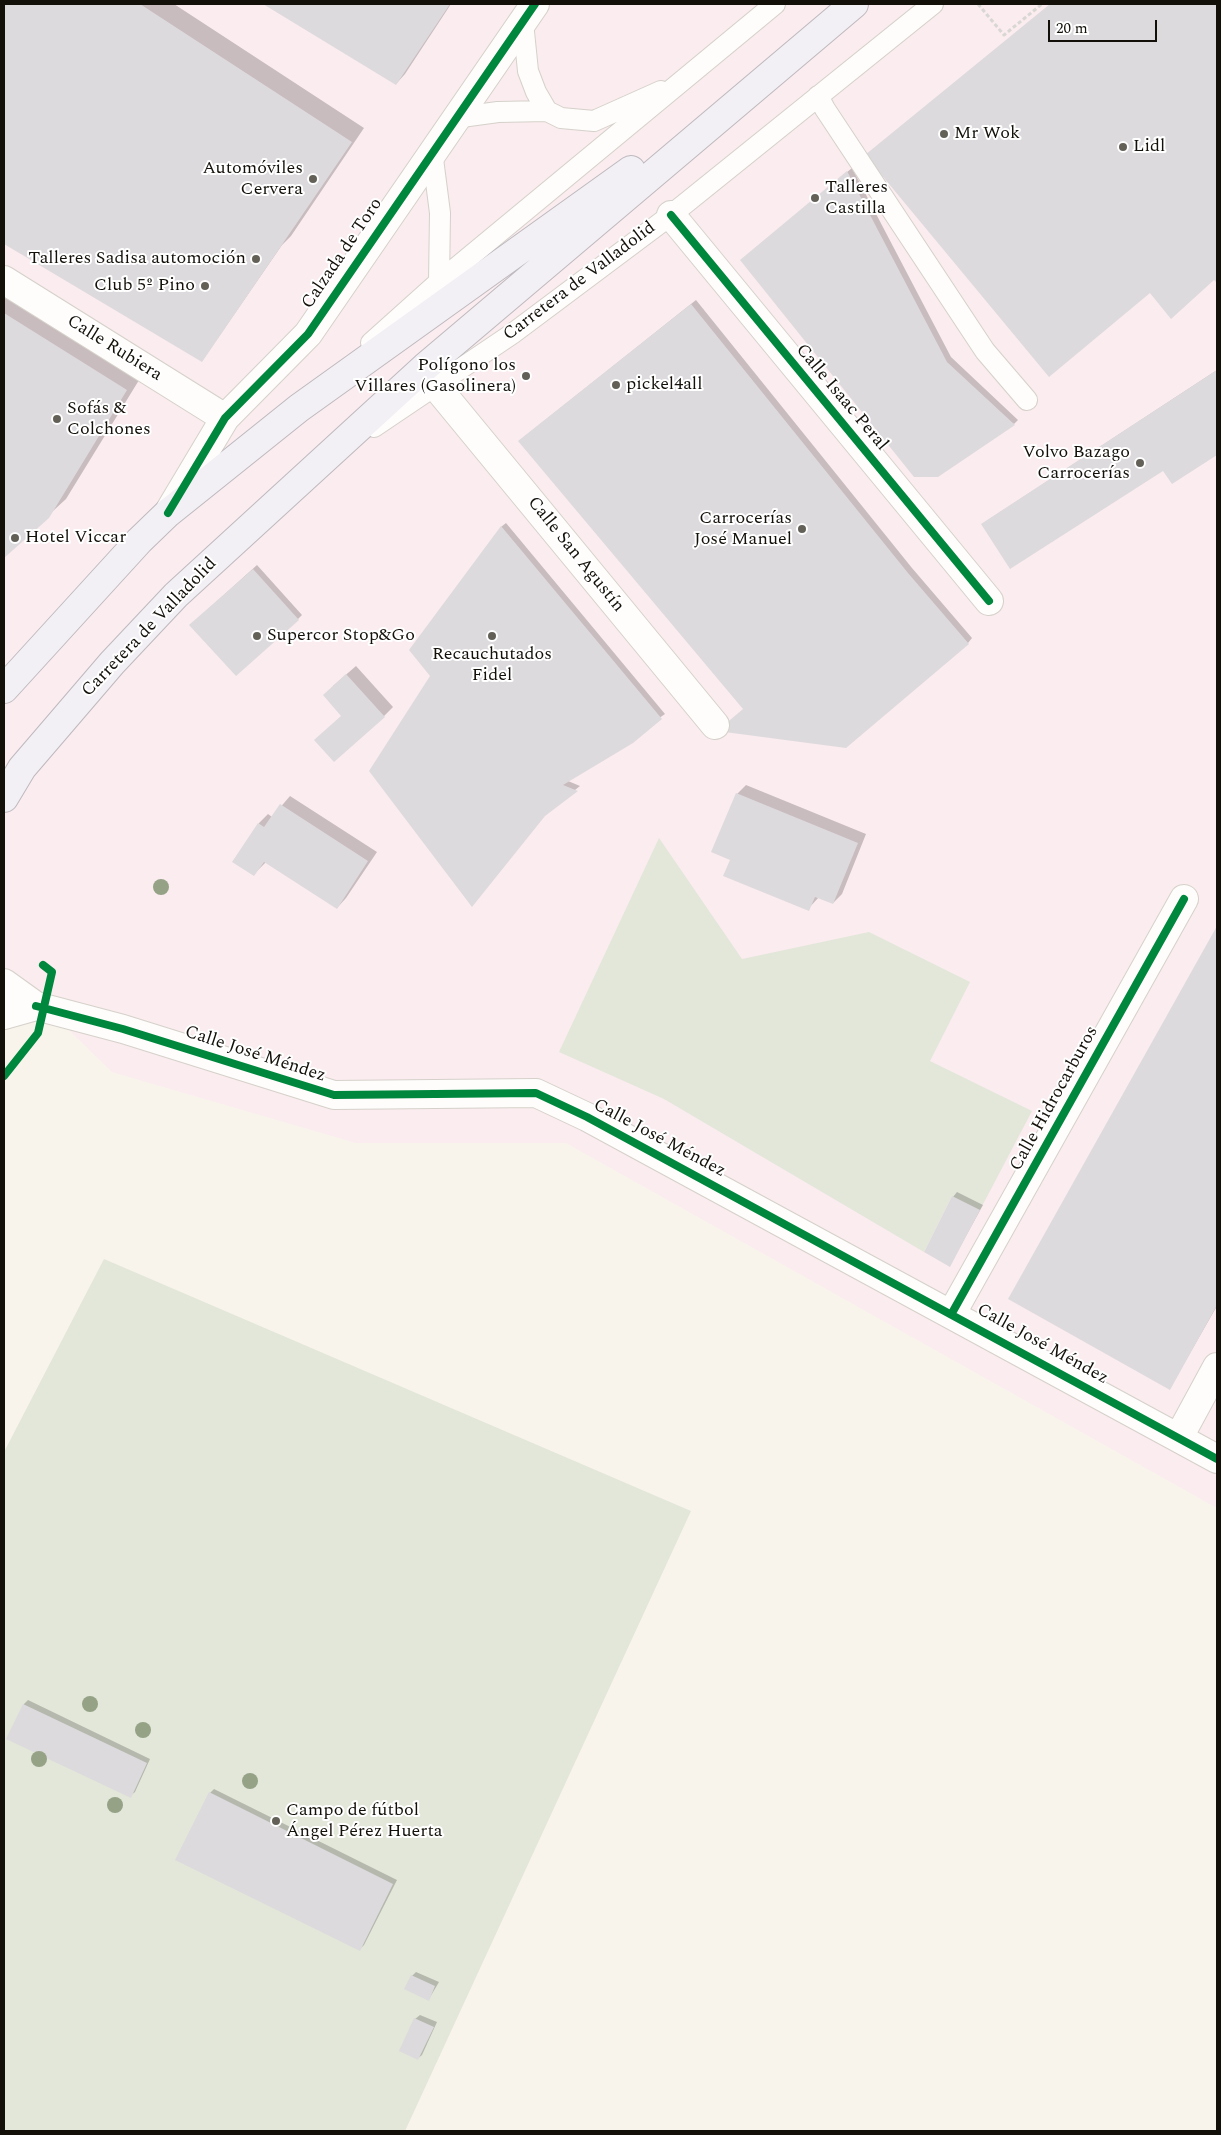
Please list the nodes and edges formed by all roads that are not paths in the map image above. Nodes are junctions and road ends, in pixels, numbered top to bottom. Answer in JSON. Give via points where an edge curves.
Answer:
{"nodes":[{"id":1,"x":775,"y":4,"type":"edge"},
{"id":2,"x":854,"y":4,"type":"edge"},
{"id":3,"x":933,"y":4,"type":"edge"},
{"id":4,"x":529,"y":13,"type":"edge"},
{"id":5,"x":795,"y":52,"type":"junction"},
{"id":6,"x":685,"y":80,"type":"junction"},
{"id":7,"x":818,"y":96,"type":"junction"},
{"id":8,"x":547,"y":110,"type":"junction"},
{"id":9,"x":454,"y":118,"type":"junction"},
{"id":10,"x":432,"y":151,"type":"junction"},
{"id":11,"x":671,"y":215,"type":"junction"},
{"id":12,"x":4,"y":280,"type":"edge"},
{"id":13,"x":439,"y":282,"type":"junction"},
{"id":14,"x":435,"y":385,"type":"junction"},
{"id":15,"x":1027,"y":400,"type":"dead end"},
{"id":16,"x":299,"y":408,"type":"junction"},
{"id":17,"x":224,"y":418,"type":"junction"},
{"id":18,"x":311,"y":471,"type":"junction"},
{"id":19,"x":168,"y":514,"type":"junction"},
{"id":20,"x":989,"y":601,"type":"dead end"},
{"id":21,"x":4,"y":689,"type":"edge"},
{"id":22,"x":715,"y":725,"type":"dead end"},
{"id":23,"x":4,"y":798,"type":"edge"},
{"id":24,"x":1184,"y":900,"type":"dead end"},
{"id":25,"x":4,"y":983,"type":"edge"},
{"id":26,"x":36,"y":1006,"type":"junction"},
{"id":27,"x":4,"y":1015,"type":"edge"},
{"id":28,"x":952,"y":1313,"type":"junction"},
{"id":29,"x":1217,"y":1367,"type":"edge"},
{"id":30,"x":1178,"y":1437,"type":"junction"},
{"id":31,"x":1217,"y":1459,"type":"edge"}],
"edges":[{"from":1,"to":6,"type":"lane","name":"Carretera de Valladolid"},
{"from":2,"to":5,"type":"highway","name":"Carretera de Valladolid"},
{"from":3,"to":7,"type":"lane","name":"Carretera de Valladolid"},
{"from":4,"to":8,"type":"lane","via":[[528,71]]},
{"from":4,"to":9,"type":"street","name":"Calzada de Toro"},
{"from":5,"to":16,"type":"highway","name":"Carretera de Valladolid"},
{"from":5,"to":18,"type":"highway","name":"Carretera de Valladolid","via":[[432,361]]},
{"from":6,"to":8,"type":"lane","name":"Carretera de Valladolid","via":[[594,121],[561,118]]},
{"from":6,"to":13,"type":"lane","name":"Carretera de Valladolid"},
{"from":7,"to":11,"type":"lane","name":"Carretera de Valladolid"},
{"from":7,"to":15,"type":"lane","via":[[985,351]]},
{"from":8,"to":9,"type":"lane","name":"Carretera de Valladolid"},
{"from":9,"to":10,"type":"street","name":"Calzada de Toro"},
{"from":10,"to":13,"type":"lane","via":[[440,213]]},
{"from":10,"to":17,"type":"street","name":"Calzada de Toro","via":[[308,334]]},
{"from":11,"to":14,"type":"lane","name":"Carretera de Valladolid","via":[[512,334]]},
{"from":11,"to":20,"type":"street","name":"Calle Isaac Peral"},
{"from":12,"to":17,"type":"street","name":"Calle Rubiera"},
{"from":13,"to":16,"type":"lane","name":"Carretera de Valladolid"},
{"from":14,"to":18,"type":"lane","name":"Carretera de Valladolid"},
{"from":14,"to":22,"type":"street","name":"Calle San Agustín"},
{"from":16,"to":19,"type":"highway","name":"Carretera de Valladolid"},
{"from":17,"to":19,"type":"street","name":"Calzada de Toro"},
{"from":18,"to":23,"type":"highway","name":"Carretera de Valladolid","via":[[176,594],[22,768]]},
{"from":19,"to":21,"type":"highway","name":"Carretera de Valladolid","via":[[139,541]]},
{"from":24,"to":28,"type":"street","name":"Calle Hidrocarburos"},
{"from":25,"to":26,"type":"street","name":"Calle José Méndez"},
{"from":26,"to":27,"type":"street"},
{"from":26,"to":28,"type":"street","name":"Calle José Méndez","via":[[123,1029],[334,1096],[536,1093],[587,1117]]},
{"from":28,"to":30,"type":"street","name":"Calle José Méndez"},
{"from":29,"to":30,"type":"street"},
{"from":30,"to":31,"type":"street","name":"Calle José Méndez"}]}
